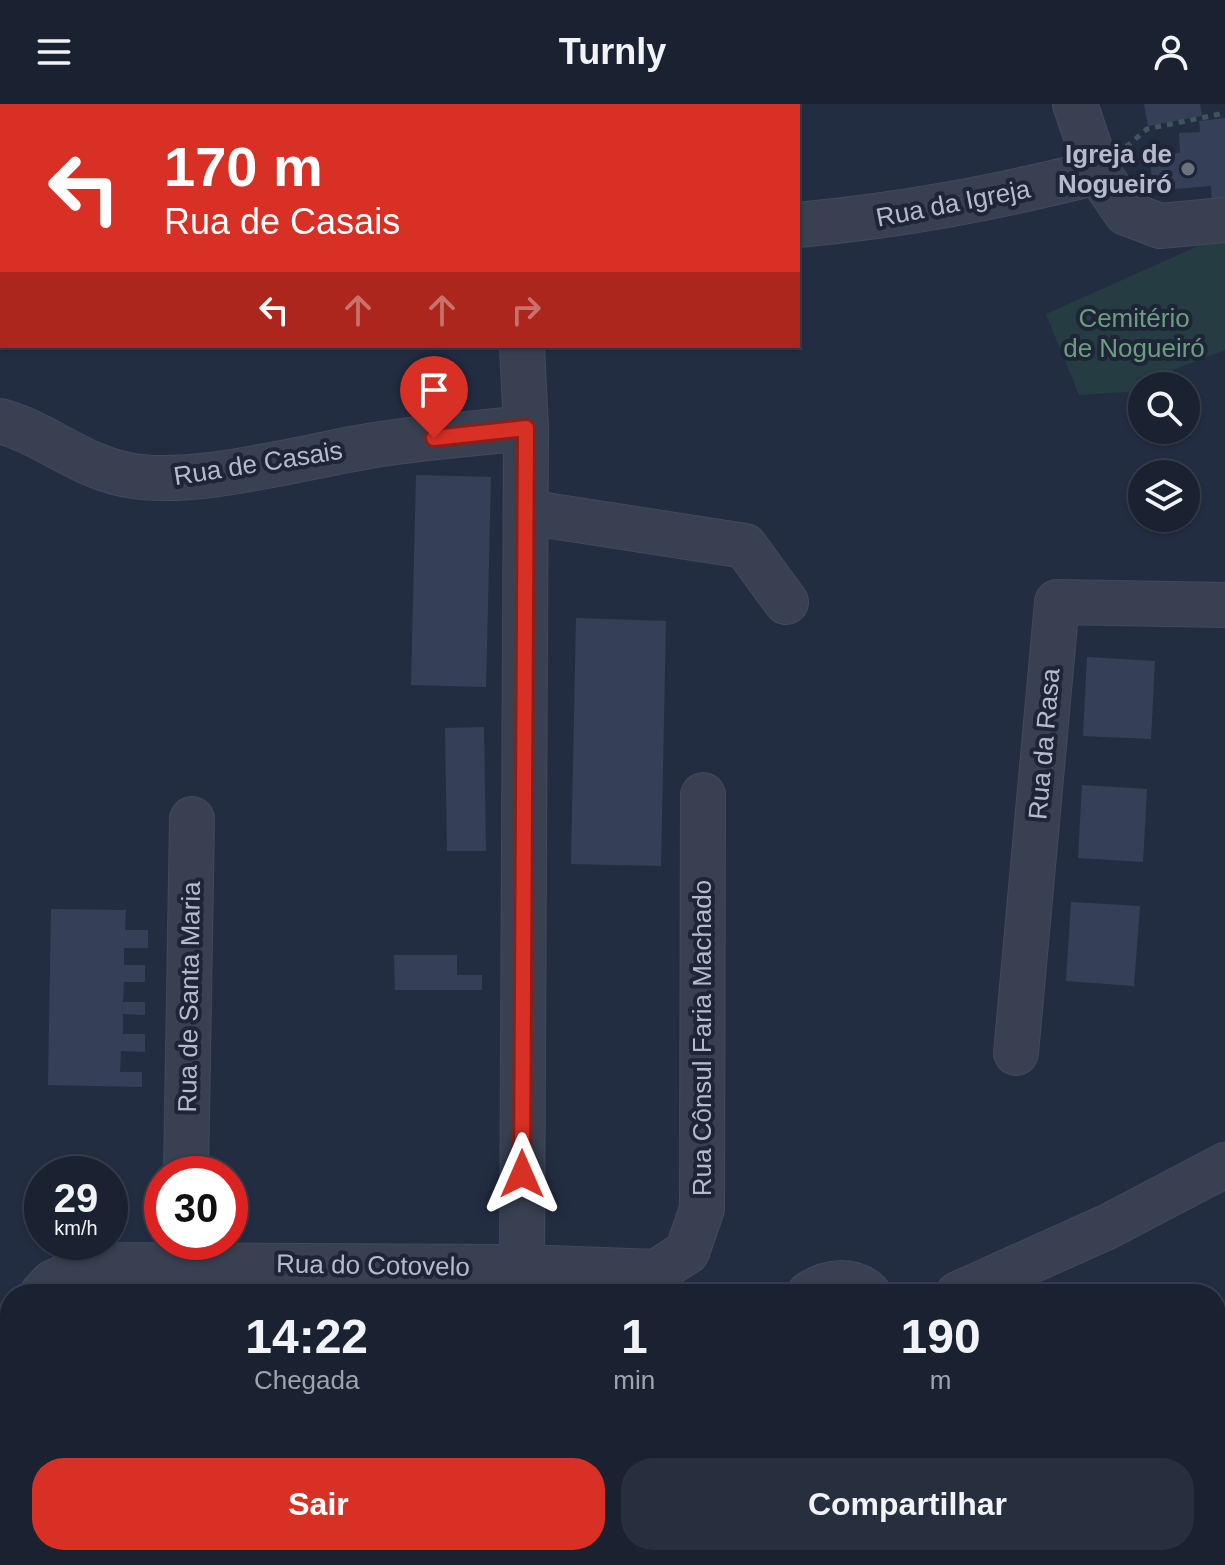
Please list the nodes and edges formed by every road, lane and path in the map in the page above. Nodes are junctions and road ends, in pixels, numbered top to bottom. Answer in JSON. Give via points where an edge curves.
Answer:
{"nodes":[{"id":1,"x":1075,"y":104,"type":"edge"},
{"id":2,"x":1225,"y":113,"type":"edge"},
{"id":3,"x":1098,"y":172,"type":"junction"},
{"id":4,"x":1225,"y":220,"type":"edge"},
{"id":5,"x":800,"y":225,"type":"edge"},
{"id":6,"x":522,"y":348,"type":"edge"},
{"id":7,"x":0,"y":421,"type":"edge"},
{"id":8,"x":526,"y":428,"type":"junction"},
{"id":9,"x":526,"y":512,"type":"junction"},
{"id":10,"x":786,"y":602,"type":"dead end"},
{"id":11,"x":1225,"y":605,"type":"edge"},
{"id":12,"x":703,"y":795,"type":"dead end"},
{"id":13,"x":192,"y":819,"type":"dead end"},
{"id":14,"x":1016,"y":1053,"type":"dead end"},
{"id":15,"x":186,"y":1156,"type":"edge"},
{"id":16,"x":1225,"y":1165,"type":"edge"},
{"id":17,"x":144,"y":1258,"type":"edge"},
{"id":18,"x":248,"y":1258,"type":"edge"},
{"id":19,"x":524,"y":1280,"type":"edge"},
{"id":20,"x":51,"y":1284,"type":"edge"},
{"id":21,"x":980,"y":1284,"type":"edge"}],
"edges":[{"from":1,"to":3,"type":"street"},
{"from":2,"to":3,"type":"path","via":[[1147,129]]},
{"from":3,"to":4,"type":"street","via":[[1126,213],[1160,226]]},
{"from":3,"to":5,"type":"street","name":"Rua da Igreja","via":[[898,216]]},
{"from":6,"to":8,"type":"street"},
{"from":7,"to":8,"type":"street","name":"Rua de Casais","via":[[102,469],[170,478],[373,445]]},
{"from":8,"to":9,"type":"street"},
{"from":9,"to":10,"type":"street","via":[[745,546]]},
{"from":9,"to":19,"type":"street"},
{"from":11,"to":14,"type":"street","name":"Rua da Rasa","via":[[1057,602]]},
{"from":12,"to":19,"type":"street","name":"Rua Cônsul Faria Machado","via":[[702,1209],[687,1252],[656,1272]]},
{"from":13,"to":15,"type":"street","name":"Rua de Santa Maria"},
{"from":16,"to":21,"type":"street","via":[[1109,1226]]},
{"from":17,"to":20,"type":"street","name":"Rua do Cotovelo","via":[[91,1265]]},
{"from":18,"to":19,"type":"street","name":"Rua do Cotovelo"}]}
